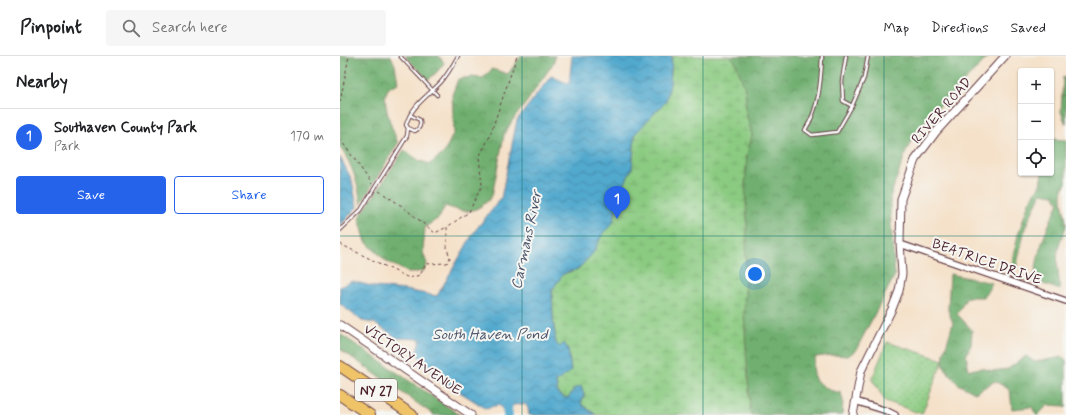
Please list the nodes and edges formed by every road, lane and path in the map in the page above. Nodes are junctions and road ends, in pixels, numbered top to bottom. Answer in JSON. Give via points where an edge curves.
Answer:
{"nodes":[{"id":1,"x":349,"y":56,"type":"edge"},
{"id":2,"x":400,"y":56,"type":"edge"},
{"id":3,"x":458,"y":56,"type":"edge"},
{"id":4,"x":517,"y":56,"type":"edge"},
{"id":5,"x":822,"y":56,"type":"edge"},
{"id":6,"x":846,"y":56,"type":"edge"},
{"id":7,"x":868,"y":56,"type":"edge"},
{"id":8,"x":1005,"y":56,"type":"edge"},
{"id":9,"x":433,"y":90,"type":"junction"},
{"id":10,"x":438,"y":95,"type":"dead end"},
{"id":11,"x":340,"y":102,"type":"edge"},
{"id":12,"x":852,"y":106,"type":"junction"},
{"id":13,"x":410,"y":115,"type":"junction"},
{"id":14,"x":408,"y":128,"type":"junction"},
{"id":15,"x":340,"y":139,"type":"edge"},
{"id":16,"x":375,"y":188,"type":"junction"},
{"id":17,"x":447,"y":227,"type":"junction"},
{"id":18,"x":340,"y":230,"type":"edge"},
{"id":19,"x":340,"y":244,"type":"edge"},
{"id":20,"x":900,"y":244,"type":"junction"},
{"id":21,"x":1066,"y":302,"type":"edge"},
{"id":22,"x":340,"y":325,"type":"edge"},
{"id":23,"x":340,"y":366,"type":"edge"},
{"id":24,"x":340,"y":395,"type":"edge"},
{"id":25,"x":855,"y":402,"type":"junction"},
{"id":26,"x":370,"y":415,"type":"edge"},
{"id":27,"x":412,"y":415,"type":"edge"},
{"id":28,"x":471,"y":415,"type":"edge"},
{"id":29,"x":853,"y":415,"type":"edge"},
{"id":30,"x":895,"y":415,"type":"edge"}],
"edges":[{"from":1,"to":11,"type":"path"},
{"from":2,"to":9,"type":"lane"},
{"from":3,"to":9,"type":"lane","via":[[448,73]]},
{"from":4,"to":17,"type":"path","via":[[489,138],[479,157],[482,185],[469,212]]},
{"from":5,"to":12,"type":"lane","via":[[821,79],[813,117],[805,130],[812,135],[837,132]]},
{"from":6,"to":12,"type":"lane","via":[[842,81],[843,101]]},
{"from":7,"to":12,"type":"lane","via":[[864,78]]},
{"from":8,"to":20,"type":"street","name":"RIVER ROAD","via":[[936,132],[916,160],[900,199]]},
{"from":9,"to":10,"type":"lane"},
{"from":9,"to":13,"type":"lane"},
{"from":13,"to":14,"type":"lane","via":[[406,124]]},
{"from":13,"to":14,"type":"lane","via":[[420,120],[421,124],[415,131]]},
{"from":14,"to":16,"type":"lane","via":[[407,136]]},
{"from":15,"to":16,"type":"path"},
{"from":16,"to":17,"type":"path","via":[[435,233]]},
{"from":16,"to":18,"type":"lane","via":[[361,210]]},
{"from":17,"to":19,"type":"path","via":[[447,248],[450,258],[447,263],[426,264],[420,275],[409,278]]},
{"from":20,"to":21,"type":"street","name":"BEATRICE DRIVE"},
{"from":20,"to":25,"type":"street","name":"RIVER ROAD","via":[[902,274],[899,291],[861,371]]},
{"from":22,"to":28,"type":"street","name":"VICTORY AVENUE"},
{"from":23,"to":27,"type":"highway","number":"NY 27"},
{"from":24,"to":26,"type":"highway","number":"NY 27"},
{"from":25,"to":29,"type":"street","name":"RIVER ROAD"},
{"from":25,"to":30,"type":"street"}]}
